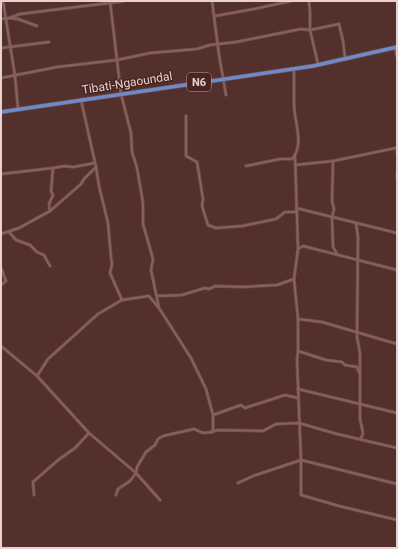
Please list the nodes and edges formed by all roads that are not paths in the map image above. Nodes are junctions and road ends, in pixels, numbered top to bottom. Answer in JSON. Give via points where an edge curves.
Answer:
{"nodes":[{"id":1,"x":3,"y":1,"type":"edge"},
{"id":2,"x":125,"y":1,"type":"edge"},
{"id":3,"x":212,"y":1,"type":"edge"},
{"id":4,"x":291,"y":1,"type":"edge"},
{"id":5,"x":309,"y":1,"type":"edge"},
{"id":6,"x":110,"y":2,"type":"edge"},
{"id":7,"x":215,"y":16,"type":"junction"},
{"id":8,"x":9,"y":18,"type":"junction"},
{"id":9,"x":1,"y":19,"type":"edge"},
{"id":10,"x":6,"y":19,"type":"junction"},
{"id":11,"x":37,"y":26,"type":"dead end"},
{"id":12,"x":310,"y":30,"type":"junction"},
{"id":13,"x":49,"y":42,"type":"dead end"},
{"id":14,"x":217,"y":44,"type":"junction"},
{"id":15,"x":10,"y":47,"type":"junction"},
{"id":16,"x":1,"y":48,"type":"edge"},
{"id":17,"x":396,"y":48,"type":"edge"},
{"id":18,"x":397,"y":57,"type":"edge"},
{"id":19,"x":345,"y":59,"type":"junction"},
{"id":20,"x":116,"y":60,"type":"junction"},
{"id":21,"x":318,"y":64,"type":"junction"},
{"id":22,"x":294,"y":68,"type":"junction"},
{"id":23,"x":15,"y":76,"type":"junction"},
{"id":24,"x":1,"y":78,"type":"edge"},
{"id":25,"x":223,"y":79,"type":"junction"},
{"id":26,"x":121,"y":94,"type":"junction"},
{"id":27,"x":226,"y":96,"type":"dead end"},
{"id":28,"x":81,"y":100,"type":"junction"},
{"id":29,"x":18,"y":110,"type":"junction"},
{"id":30,"x":1,"y":112,"type":"edge"},
{"id":31,"x":186,"y":116,"type":"dead end"},
{"id":32,"x":397,"y":148,"type":"edge"},
{"id":33,"x":397,"y":153,"type":"edge"},
{"id":34,"x":295,"y":155,"type":"junction"},
{"id":35,"x":333,"y":161,"type":"junction"},
{"id":36,"x":95,"y":163,"type":"junction"},
{"id":37,"x":295,"y":165,"type":"junction"},
{"id":38,"x":246,"y":166,"type":"dead end"},
{"id":39,"x":96,"y":167,"type":"junction"},
{"id":40,"x":53,"y":168,"type":"junction"},
{"id":41,"x":397,"y":172,"type":"edge"},
{"id":42,"x":1,"y":174,"type":"edge"},
{"id":43,"x":397,"y":179,"type":"edge"},
{"id":44,"x":296,"y":208,"type":"junction"},
{"id":45,"x":50,"y":211,"type":"junction"},
{"id":46,"x":297,"y":212,"type":"junction"},
{"id":47,"x":332,"y":217,"type":"junction"},
{"id":48,"x":356,"y":223,"type":"junction"},
{"id":49,"x":8,"y":232,"type":"junction"},
{"id":50,"x":397,"y":233,"type":"edge"},
{"id":51,"x":1,"y":234,"type":"edge"},
{"id":52,"x":298,"y":249,"type":"junction"},
{"id":53,"x":337,"y":255,"type":"junction"},
{"id":54,"x":357,"y":260,"type":"junction"},
{"id":55,"x":50,"y":266,"type":"dead end"},
{"id":56,"x":1,"y":268,"type":"edge"},
{"id":57,"x":397,"y":270,"type":"edge"},
{"id":58,"x":294,"y":279,"type":"junction"},
{"id":59,"x":1,"y":284,"type":"edge"},
{"id":60,"x":157,"y":296,"type":"junction"},
{"id":61,"x":122,"y":300,"type":"junction"},
{"id":62,"x":159,"y":308,"type":"junction"},
{"id":63,"x":298,"y":319,"type":"junction"},
{"id":64,"x":358,"y":332,"type":"junction"},
{"id":65,"x":397,"y":344,"type":"edge"},
{"id":66,"x":1,"y":346,"type":"edge"},
{"id":67,"x":298,"y":351,"type":"junction"},
{"id":68,"x":360,"y":373,"type":"junction"},
{"id":69,"x":37,"y":376,"type":"junction"},
{"id":70,"x":298,"y":388,"type":"junction"},
{"id":71,"x":298,"y":398,"type":"junction"},
{"id":72,"x":360,"y":404,"type":"junction"},
{"id":73,"x":397,"y":413,"type":"edge"},
{"id":74,"x":212,"y":415,"type":"junction"},
{"id":75,"x":299,"y":423,"type":"junction"},
{"id":76,"x":213,"y":432,"type":"junction"},
{"id":77,"x":89,"y":433,"type":"junction"},
{"id":78,"x":361,"y":439,"type":"junction"},
{"id":79,"x":397,"y":448,"type":"edge"},
{"id":80,"x":301,"y":460,"type":"junction"},
{"id":81,"x":136,"y":473,"type":"junction"},
{"id":82,"x":238,"y":483,"type":"dead end"},
{"id":83,"x":397,"y":484,"type":"edge"},
{"id":84,"x":34,"y":495,"type":"dead end"},
{"id":85,"x":116,"y":495,"type":"dead end"},
{"id":86,"x":160,"y":500,"type":"dead end"},
{"id":87,"x":397,"y":520,"type":"edge"}],
"edges":[{"from":1,"to":10,"type":"street"},
{"from":2,"to":6,"type":"street"},
{"from":3,"to":7,"type":"street"},
{"from":4,"to":7,"type":"street"},
{"from":5,"to":12,"type":"street"},
{"from":6,"to":8,"type":"street","via":[[20,14]]},
{"from":6,"to":20,"type":"street"},
{"from":7,"to":14,"type":"street"},
{"from":8,"to":10,"type":"street"},
{"from":8,"to":11,"type":"street"},
{"from":9,"to":10,"type":"street"},
{"from":10,"to":15,"type":"street"},
{"from":12,"to":14,"type":"street","via":[[296,30]]},
{"from":12,"to":19,"type":"street","via":[[339,24]]},
{"from":12,"to":21,"type":"street"},
{"from":13,"to":15,"type":"street"},
{"from":14,"to":20,"type":"street"},
{"from":14,"to":25,"type":"street"},
{"from":15,"to":16,"type":"street"},
{"from":15,"to":23,"type":"street"},
{"from":17,"to":18,"type":"street"},
{"from":17,"to":19,"type":"highway","name":"Tibati-Ngaoundal","number":"N6"},
{"from":19,"to":21,"type":"highway","name":"Tibati-Ngaoundal","number":"N6"},
{"from":20,"to":23,"type":"street","via":[[62,66]]},
{"from":20,"to":26,"type":"street"},
{"from":21,"to":22,"type":"highway","name":"Tibati-Ngaoundal","number":"N6"},
{"from":22,"to":25,"type":"highway","name":"Tibati-Ngaoundal","number":"N6"},
{"from":22,"to":34,"type":"street","via":[[294,105],[298,132],[298,148]]},
{"from":23,"to":24,"type":"street"},
{"from":23,"to":29,"type":"street"},
{"from":25,"to":26,"type":"highway","name":"Tibati-Ngaoundal","number":"N6"},
{"from":25,"to":27,"type":"street"},
{"from":26,"to":28,"type":"highway","name":"Tibati-Ngaoundal","number":"N6"},
{"from":26,"to":60,"type":"street","via":[[138,170],[143,224],[154,259],[151,270]]},
{"from":28,"to":29,"type":"highway","name":"Tibati-Ngaoundal","number":"N6"},
{"from":28,"to":36,"type":"street"},
{"from":29,"to":30,"type":"highway","name":"Tibati-Ngaoundal","number":"N6"},
{"from":31,"to":46,"type":"street","via":[[186,156],[197,162],[202,206],[208,225],[216,228],[242,226],[276,219],[285,212]]},
{"from":32,"to":33,"type":"street"},
{"from":32,"to":35,"type":"street"},
{"from":34,"to":37,"type":"street"},
{"from":34,"to":38,"type":"street","via":[[292,159]]},
{"from":35,"to":37,"type":"street"},
{"from":35,"to":47,"type":"street"},
{"from":36,"to":39,"type":"street"},
{"from":36,"to":40,"type":"street"},
{"from":37,"to":44,"type":"street"},
{"from":39,"to":45,"type":"street","via":[[82,184]]},
{"from":39,"to":61,"type":"street","via":[[108,223],[112,264],[110,272]]},
{"from":40,"to":42,"type":"street"},
{"from":40,"to":45,"type":"street"},
{"from":41,"to":43,"type":"street"},
{"from":44,"to":46,"type":"street"},
{"from":44,"to":47,"type":"street"},
{"from":45,"to":49,"type":"street"},
{"from":46,"to":52,"type":"street"},
{"from":47,"to":48,"type":"street"},
{"from":47,"to":53,"type":"street","via":[[333,247]]},
{"from":48,"to":50,"type":"street"},
{"from":48,"to":54,"type":"street"},
{"from":49,"to":51,"type":"street"},
{"from":49,"to":55,"type":"street","via":[[16,240],[30,245],[44,255]]},
{"from":52,"to":53,"type":"street","via":[[303,246]]},
{"from":52,"to":58,"type":"street"},
{"from":53,"to":54,"type":"street"},
{"from":54,"to":57,"type":"street"},
{"from":54,"to":64,"type":"street"},
{"from":56,"to":59,"type":"street","via":[[6,281]]},
{"from":58,"to":60,"type":"street","via":[[277,285],[215,286],[182,294]]},
{"from":58,"to":63,"type":"street"},
{"from":60,"to":62,"type":"street"},
{"from":61,"to":62,"type":"street","via":[[149,296]]},
{"from":61,"to":69,"type":"street","via":[[98,314],[48,359]]},
{"from":62,"to":74,"type":"street","via":[[191,358],[206,389]]},
{"from":63,"to":64,"type":"street","via":[[322,322]]},
{"from":63,"to":67,"type":"street"},
{"from":64,"to":65,"type":"street"},
{"from":64,"to":68,"type":"street"},
{"from":66,"to":69,"type":"street"},
{"from":67,"to":68,"type":"street","via":[[357,367]]},
{"from":67,"to":70,"type":"street"},
{"from":68,"to":72,"type":"street"},
{"from":69,"to":77,"type":"street"},
{"from":70,"to":71,"type":"street"},
{"from":70,"to":72,"type":"street"},
{"from":71,"to":74,"type":"street","via":[[285,394],[245,408],[241,405]]},
{"from":71,"to":75,"type":"street"},
{"from":72,"to":73,"type":"street"},
{"from":72,"to":78,"type":"street","via":[[363,433]]},
{"from":74,"to":76,"type":"street"},
{"from":75,"to":76,"type":"street","via":[[276,424],[263,431]]},
{"from":75,"to":78,"type":"street"},
{"from":75,"to":80,"type":"street"},
{"from":76,"to":81,"type":"street","via":[[203,433],[194,429],[163,436],[146,452]]},
{"from":77,"to":81,"type":"street"},
{"from":77,"to":84,"type":"street","via":[[75,448],[33,482]]},
{"from":78,"to":79,"type":"street"},
{"from":80,"to":82,"type":"street"},
{"from":80,"to":83,"type":"street"},
{"from":80,"to":87,"type":"street","via":[[301,495]]},
{"from":81,"to":85,"type":"street","via":[[118,489]]},
{"from":81,"to":86,"type":"street"}]}
